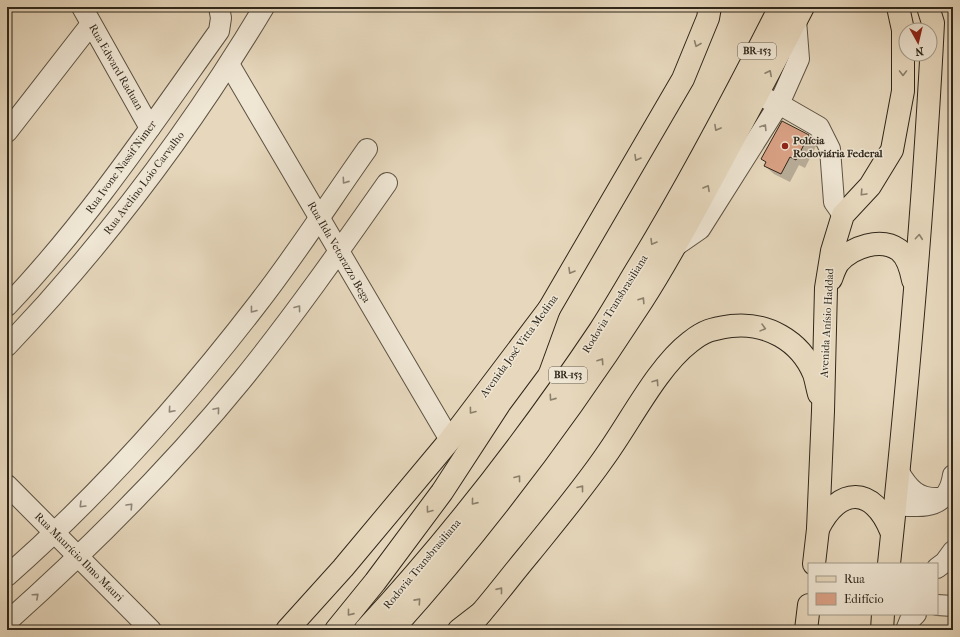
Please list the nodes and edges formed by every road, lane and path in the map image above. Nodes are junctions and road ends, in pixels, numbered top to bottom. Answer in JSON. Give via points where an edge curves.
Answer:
{"nodes":[{"id":1,"x":82,"y":7,"type":"edge"},
{"id":2,"x":264,"y":7,"type":"edge"},
{"id":3,"x":710,"y":7,"type":"edge"},
{"id":4,"x":898,"y":7,"type":"edge"},
{"id":5,"x":793,"y":11,"type":"edge"},
{"id":6,"x":933,"y":12,"type":"edge"},
{"id":7,"x":220,"y":13,"type":"edge"},
{"id":8,"x":91,"y":24,"type":"junction"},
{"id":9,"x":229,"y":64,"type":"junction"},
{"id":10,"x":735,"y":94,"type":"junction"},
{"id":11,"x":757,"y":96,"type":"junction"},
{"id":12,"x":779,"y":104,"type":"junction"},
{"id":13,"x":150,"y":128,"type":"junction"},
{"id":14,"x":7,"y":132,"type":"edge"},
{"id":15,"x":367,"y":149,"type":"dead end"},
{"id":16,"x":387,"y":183,"type":"dead end"},
{"id":17,"x":843,"y":215,"type":"junction"},
{"id":18,"x":319,"y":218,"type":"junction"},
{"id":19,"x":674,"y":247,"type":"junction"},
{"id":20,"x":339,"y":252,"type":"junction"},
{"id":21,"x":826,"y":288,"type":"junction"},
{"id":22,"x":915,"y":289,"type":"junction"},
{"id":23,"x":7,"y":306,"type":"edge"},
{"id":24,"x":549,"y":309,"type":"junction"},
{"id":25,"x":7,"y":346,"type":"edge"},
{"id":26,"x":823,"y":411,"type":"junction"},
{"id":27,"x":450,"y":440,"type":"junction"},
{"id":28,"x":899,"y":472,"type":"junction"},
{"id":29,"x":953,"y":475,"type":"edge"},
{"id":30,"x":7,"y":485,"type":"edge"},
{"id":31,"x":944,"y":497,"type":"junction"},
{"id":32,"x":869,"y":500,"type":"junction"},
{"id":33,"x":895,"y":505,"type":"junction"},
{"id":34,"x":818,"y":529,"type":"junction"},
{"id":35,"x":891,"y":531,"type":"junction"},
{"id":36,"x":54,"y":532,"type":"junction"},
{"id":37,"x":79,"y":557,"type":"junction"},
{"id":38,"x":814,"y":563,"type":"edge"},
{"id":39,"x":889,"y":563,"type":"edge"},
{"id":40,"x":7,"y":576,"type":"edge"},
{"id":41,"x":481,"y":613,"type":"junction"},
{"id":42,"x":915,"y":615,"type":"edge"},
{"id":43,"x":7,"y":622,"type":"edge"},
{"id":44,"x":151,"y":630,"type":"edge"},
{"id":45,"x":287,"y":630,"type":"edge"},
{"id":46,"x":336,"y":630,"type":"edge"},
{"id":47,"x":365,"y":630,"type":"edge"},
{"id":48,"x":392,"y":630,"type":"edge"},
{"id":49,"x":459,"y":630,"type":"edge"},
{"id":50,"x":466,"y":630,"type":"edge"},
{"id":51,"x":906,"y":630,"type":"edge"}],
"edges":[{"from":1,"to":8,"type":"street","name":"Rua Edward Raduan"},
{"from":2,"to":9,"type":"street","name":"Rua Avelino Loio Carvalho"},
{"from":3,"to":24,"type":"main road","name":"Avenida José Vitta Medina","one_way":true,"via":[[683,79]]},
{"from":4,"to":17,"type":"main road","name":"Avenida Anísio Haddad","one_way":true,"via":[[903,30],[903,92],[892,150],[870,186]]},
{"from":5,"to":10,"type":"main road","name":"Rodovia Transbrasiliana","number":"BR-153"},
{"from":11,"to":5,"type":"main road","name":"Rodovia Transbrasiliana","number":"BR-153","one_way":true},
{"from":5,"to":12,"type":"street","via":[[799,59]]},
{"from":22,"to":6,"type":"main road","one_way":true,"via":[[928,132]]},
{"from":7,"to":13,"type":"street","name":"Rua Ivone Nassif Nimer","via":[[219,31]]},
{"from":8,"to":13,"type":"street","name":"Rua Edward Raduan"},
{"from":8,"to":14,"type":"street"},
{"from":9,"to":18,"type":"street","name":"Rua Ilda Vetorazzo Bega"},
{"from":9,"to":25,"type":"street","name":"Rua Avelino Loio Carvalho","via":[[187,126],[111,228],[60,289]]},
{"from":10,"to":11,"type":"street"},
{"from":10,"to":47,"type":"main road","name":"Rodovia Transbrasiliana","number":"BR-153","one_way":true,"via":[[669,216],[600,330],[479,497]]},
{"from":11,"to":12,"type":"street"},
{"from":19,"to":11,"type":"main road","name":"Rodovia Transbrasiliana","number":"BR-153","one_way":true},
{"from":12,"to":17,"type":"street","via":[[819,127],[830,149],[834,202]]},
{"from":19,"to":12,"type":"street","one_way":true,"via":[[700,229]]},
{"from":13,"to":23,"type":"street","name":"Rua Ivone Nassif Nimer","via":[[82,220]]},
{"from":15,"to":18,"type":"street","one_way":true},
{"from":16,"to":20,"type":"street"},
{"from":17,"to":21,"type":"main road","name":"Avenida Anísio Haddad","via":[[832,251]]},
{"from":18,"to":20,"type":"street","name":"Rua Ilda Vetorazzo Bega"},
{"from":18,"to":36,"type":"street","one_way":true,"via":[[260,301],[196,381],[127,459]]},
{"from":48,"to":19,"type":"main road","name":"Rodovia Transbrasiliana","number":"BR-153","one_way":true,"via":[[484,523],[555,429],[642,300]]},
{"from":20,"to":27,"type":"street","name":"Rua Ilda Vetorazzo Bega"},
{"from":37,"to":20,"type":"street","one_way":true,"via":[[160,474],[216,410],[275,339]]},
{"from":21,"to":22,"type":"main road","via":[[839,263],[851,251],[868,245],[884,245],[899,250],[910,264]]},
{"from":21,"to":26,"type":"main road","name":"Avenida Anísio Haddad"},
{"from":22,"to":28,"type":"main road"},
{"from":24,"to":27,"type":"main road","name":"Avenida José Vitta Medina","one_way":true},
{"from":24,"to":46,"type":"main road","one_way":true,"via":[[528,364],[442,492]]},
{"from":26,"to":34,"type":"main road","name":"Avenida Anísio Haddad"},
{"from":41,"to":26,"type":"main road","one_way":true,"via":[[604,459],[674,357],[710,329],[743,325],[764,328],[781,335],[800,352],[813,373]]},
{"from":27,"to":45,"type":"main road","name":"Avenida José Vitta Medina","via":[[343,568]]},
{"from":28,"to":31,"type":"street","via":[[913,492],[922,497]]},
{"from":28,"to":33,"type":"main road"},
{"from":29,"to":31,"type":"street","via":[[952,486]]},
{"from":30,"to":36,"type":"street","name":"Rua Maurício Ilmo Mauri"},
{"from":31,"to":33,"type":"street","via":[[934,504],[925,506]]},
{"from":32,"to":33,"type":"main road"},
{"from":32,"to":34,"type":"main road","via":[[857,497],[840,501],[829,510]]},
{"from":32,"to":35,"type":"main road","via":[[878,508]]},
{"from":33,"to":35,"type":"main road"},
{"from":34,"to":38,"type":"main road","name":"Avenida Anísio Haddad"},
{"from":35,"to":39,"type":"main road"},
{"from":36,"to":37,"type":"street","name":"Rua Maurício Ilmo Mauri"},
{"from":36,"to":40,"type":"street"},
{"from":43,"to":37,"type":"street","one_way":true},
{"from":37,"to":44,"type":"street","name":"Rua Maurício Ilmo Mauri"},
{"from":41,"to":49,"type":"main road"},
{"from":41,"to":50,"type":"main road"},
{"from":42,"to":51,"type":"street"}]}
